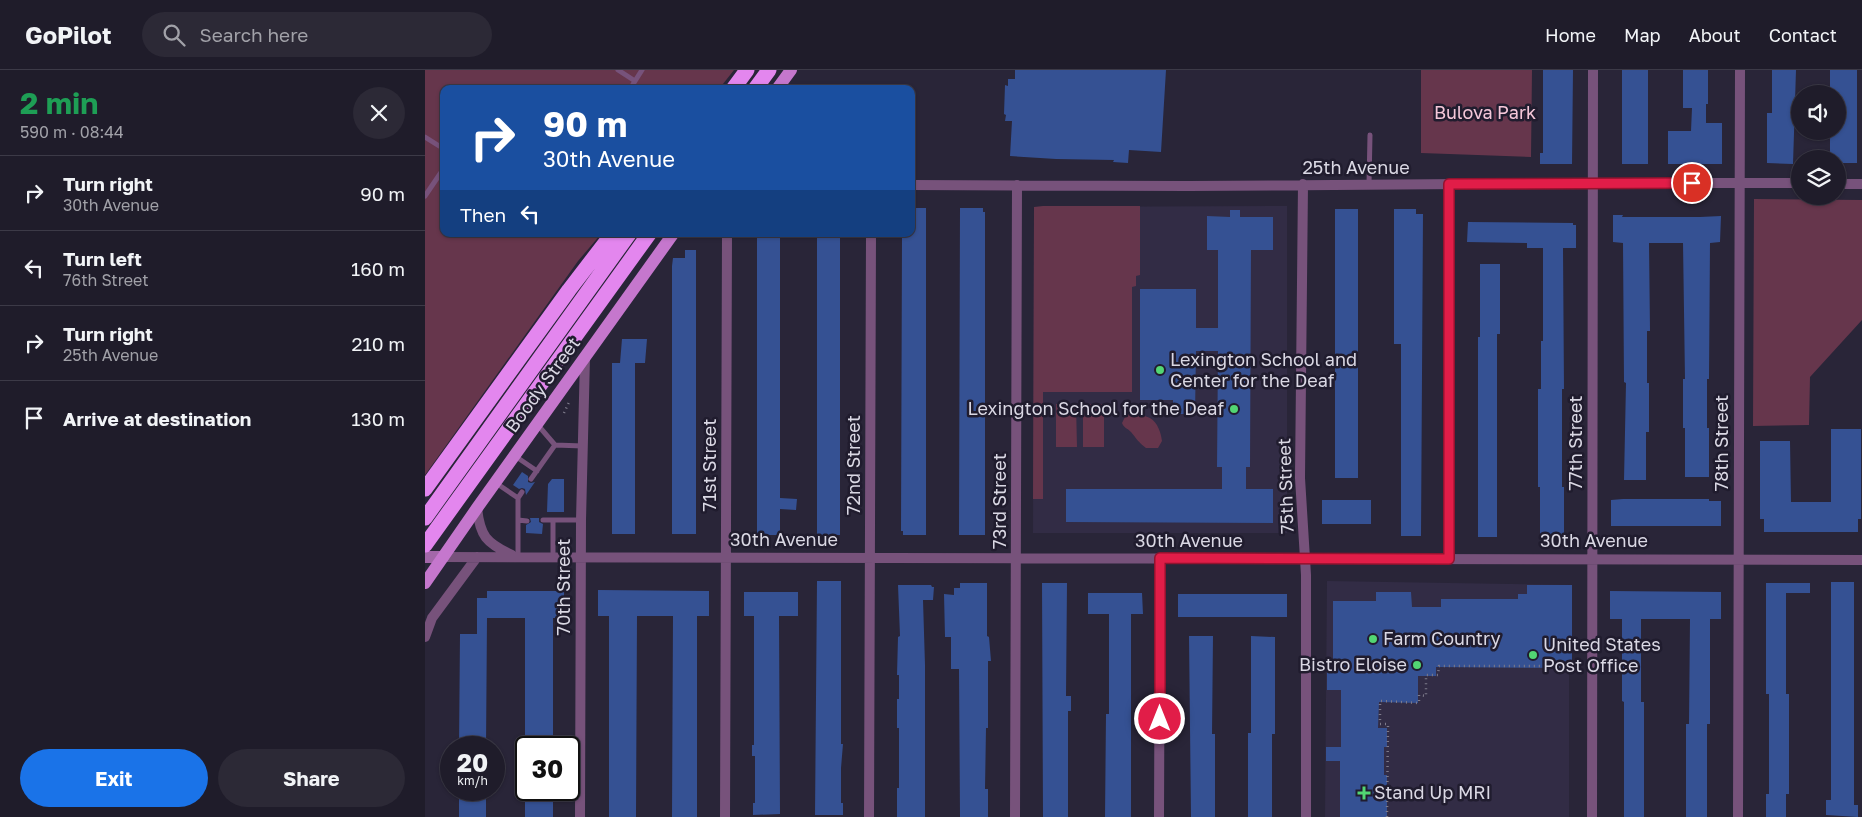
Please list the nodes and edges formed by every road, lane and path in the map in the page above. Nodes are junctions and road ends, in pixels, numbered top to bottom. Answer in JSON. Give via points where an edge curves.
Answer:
{"nodes":[{"id":1,"x":618,"y":70,"type":"edge"},
{"id":2,"x":642,"y":70,"type":"edge"},
{"id":3,"x":747,"y":70,"type":"edge"},
{"id":4,"x":769,"y":70,"type":"edge"},
{"id":5,"x":791,"y":70,"type":"edge"},
{"id":6,"x":1593,"y":70,"type":"edge"},
{"id":7,"x":1740,"y":70,"type":"edge"},
{"id":8,"x":635,"y":81,"type":"junction"},
{"id":9,"x":632,"y":85,"type":"edge"},
{"id":10,"x":736,"y":85,"type":"edge"},
{"id":11,"x":758,"y":85,"type":"edge"},
{"id":12,"x":780,"y":85,"type":"edge"},
{"id":13,"x":1370,"y":135,"type":"dead end"},
{"id":14,"x":425,"y":136,"type":"edge"},
{"id":15,"x":440,"y":146,"type":"edge"},
{"id":16,"x":440,"y":174,"type":"edge"},
{"id":17,"x":1739,"y":182,"type":"junction"},
{"id":18,"x":1594,"y":183,"type":"junction"},
{"id":19,"x":1791,"y":183,"type":"edge"},
{"id":20,"x":1303,"y":184,"type":"junction"},
{"id":21,"x":1369,"y":184,"type":"junction"},
{"id":22,"x":1449,"y":184,"type":"junction"},
{"id":23,"x":1846,"y":184,"type":"edge"},
{"id":24,"x":1862,"y":184,"type":"edge"},
{"id":25,"x":915,"y":185,"type":"edge"},
{"id":26,"x":1017,"y":185,"type":"junction"},
{"id":27,"x":425,"y":196,"type":"edge"},
{"id":28,"x":610,"y":237,"type":"edge"},
{"id":29,"x":627,"y":237,"type":"edge"},
{"id":30,"x":647,"y":237,"type":"edge"},
{"id":31,"x":671,"y":237,"type":"edge"},
{"id":32,"x":727,"y":237,"type":"edge"},
{"id":33,"x":871,"y":237,"type":"edge"},
{"id":34,"x":585,"y":357,"type":"junction"},
{"id":35,"x":537,"y":424,"type":"junction"},
{"id":36,"x":555,"y":445,"type":"junction"},
{"id":37,"x":583,"y":446,"type":"junction"},
{"id":38,"x":514,"y":456,"type":"junction"},
{"id":39,"x":537,"y":471,"type":"junction"},
{"id":40,"x":531,"y":479,"type":"dead end"},
{"id":41,"x":495,"y":483,"type":"junction"},
{"id":42,"x":425,"y":489,"type":"edge"},
{"id":43,"x":522,"y":492,"type":"dead end"},
{"id":44,"x":518,"y":498,"type":"junction"},
{"id":45,"x":477,"y":508,"type":"junction"},
{"id":46,"x":429,"y":513,"type":"edge"},
{"id":47,"x":519,"y":520,"type":"junction"},
{"id":48,"x":527,"y":520,"type":"dead end"},
{"id":49,"x":543,"y":520,"type":"dead end"},
{"id":50,"x":553,"y":520,"type":"junction"},
{"id":51,"x":581,"y":520,"type":"junction"},
{"id":52,"x":425,"y":546,"type":"edge"},
{"id":53,"x":425,"y":557,"type":"edge"},
{"id":54,"x":443,"y":557,"type":"junction"},
{"id":55,"x":477,"y":557,"type":"junction"},
{"id":56,"x":517,"y":557,"type":"junction"},
{"id":57,"x":553,"y":557,"type":"junction"},
{"id":58,"x":581,"y":557,"type":"junction"},
{"id":59,"x":726,"y":557,"type":"junction"},
{"id":60,"x":870,"y":558,"type":"junction"},
{"id":61,"x":1016,"y":558,"type":"junction"},
{"id":62,"x":1160,"y":558,"type":"junction"},
{"id":63,"x":1305,"y":558,"type":"junction"},
{"id":64,"x":1449,"y":559,"type":"junction"},
{"id":65,"x":1592,"y":559,"type":"junction"},
{"id":66,"x":1738,"y":559,"type":"junction"},
{"id":67,"x":1862,"y":560,"type":"edge"},
{"id":68,"x":425,"y":583,"type":"edge"},
{"id":69,"x":425,"y":637,"type":"edge"},
{"id":70,"x":1575,"y":666,"type":"dead end"},
{"id":71,"x":580,"y":817,"type":"edge"},
{"id":72,"x":725,"y":817,"type":"edge"},
{"id":73,"x":869,"y":817,"type":"edge"},
{"id":74,"x":1015,"y":817,"type":"edge"},
{"id":75,"x":1159,"y":817,"type":"edge"},
{"id":76,"x":1306,"y":817,"type":"edge"},
{"id":77,"x":1387,"y":817,"type":"edge"},
{"id":78,"x":1592,"y":817,"type":"edge"},
{"id":79,"x":1738,"y":817,"type":"edge"}],
"edges":[{"from":1,"to":8,"type":"lane"},
{"from":2,"to":8,"type":"lane"},
{"from":3,"to":10,"type":"highway"},
{"from":4,"to":11,"type":"highway"},
{"from":5,"to":12,"type":"main road"},
{"from":6,"to":18,"type":"street","name":"77th Street"},
{"from":7,"to":17,"type":"street","name":"78th Street"},
{"from":8,"to":9,"type":"lane"},
{"from":13,"to":21,"type":"lane"},
{"from":14,"to":15,"type":"lane"},
{"from":16,"to":27,"type":"lane"},
{"from":17,"to":18,"type":"street","name":"25th Avenue"},
{"from":17,"to":19,"type":"street","name":"25th Avenue"},
{"from":17,"to":66,"type":"street","name":"78th Street"},
{"from":18,"to":22,"type":"street","name":"25th Avenue"},
{"from":18,"to":65,"type":"street","name":"77th Street"},
{"from":20,"to":21,"type":"street","name":"25th Avenue"},
{"from":20,"to":26,"type":"street","name":"25th Avenue"},
{"from":20,"to":63,"type":"street","name":"75th Street","via":[[1300,478]]},
{"from":21,"to":22,"type":"street","name":"25th Avenue"},
{"from":22,"to":64,"type":"street"},
{"from":23,"to":24,"type":"street"},
{"from":25,"to":26,"type":"street","name":"25th Avenue"},
{"from":26,"to":61,"type":"street","name":"73rd Street"},
{"from":28,"to":42,"type":"highway"},
{"from":29,"to":46,"type":"highway"},
{"from":30,"to":52,"type":"highway"},
{"from":31,"to":34,"type":"main road","name":"Boody Street"},
{"from":32,"to":59,"type":"street","name":"71st Street"},
{"from":33,"to":60,"type":"street","name":"72nd Street"},
{"from":34,"to":35,"type":"main road","name":"Boody Street"},
{"from":34,"to":37,"type":"street","name":"70th Street"},
{"from":35,"to":36,"type":"lane"},
{"from":35,"to":38,"type":"main road","name":"Boody Street"},
{"from":36,"to":37,"type":"lane"},
{"from":36,"to":39,"type":"lane"},
{"from":37,"to":51,"type":"street","name":"70th Street"},
{"from":38,"to":39,"type":"lane"},
{"from":38,"to":41,"type":"main road","name":"Boody Street"},
{"from":39,"to":40,"type":"lane"},
{"from":41,"to":44,"type":"lane"},
{"from":41,"to":45,"type":"main road","name":"Boody Street"},
{"from":43,"to":44,"type":"lane"},
{"from":44,"to":47,"type":"lane"},
{"from":45,"to":54,"type":"main road","name":"Boody Street"},
{"from":45,"to":56,"type":"street","name":"30th Avenue","via":[[481,530],[488,540],[498,549]]},
{"from":47,"to":48,"type":"lane"},
{"from":47,"to":56,"type":"lane"},
{"from":49,"to":50,"type":"lane"},
{"from":50,"to":51,"type":"lane"},
{"from":50,"to":57,"type":"lane"},
{"from":51,"to":58,"type":"street","name":"70th Street"},
{"from":53,"to":54,"type":"street","name":"30th Avenue"},
{"from":54,"to":55,"type":"street","name":"30th Avenue"},
{"from":54,"to":68,"type":"main road","name":"Boody Street"},
{"from":55,"to":56,"type":"street","name":"30th Avenue"},
{"from":55,"to":69,"type":"street","via":[[432,618]]},
{"from":56,"to":57,"type":"street","name":"30th Avenue"},
{"from":57,"to":58,"type":"street","name":"30th Avenue"},
{"from":58,"to":59,"type":"street","name":"30th Avenue"},
{"from":58,"to":71,"type":"street","name":"70th Street"},
{"from":59,"to":60,"type":"street","name":"30th Avenue"},
{"from":59,"to":72,"type":"street","name":"71st Street"},
{"from":60,"to":61,"type":"street","name":"30th Avenue"},
{"from":60,"to":73,"type":"street","name":"72nd Street"},
{"from":61,"to":62,"type":"street","name":"30th Avenue"},
{"from":61,"to":74,"type":"street","name":"73rd Street"},
{"from":62,"to":63,"type":"street","name":"30th Avenue"},
{"from":62,"to":75,"type":"street"},
{"from":63,"to":64,"type":"street","name":"30th Avenue"},
{"from":63,"to":76,"type":"street","name":"75th Street"},
{"from":64,"to":65,"type":"street","name":"30th Avenue"},
{"from":65,"to":66,"type":"street","name":"30th Avenue"},
{"from":65,"to":78,"type":"street","name":"77th Street"},
{"from":66,"to":67,"type":"street","name":"30th Avenue"},
{"from":66,"to":79,"type":"street","name":"78th Street"},
{"from":70,"to":77,"type":"path","via":[[1439,666],[1439,675],[1426,674],[1427,696],[1419,696],[1419,703],[1380,701],[1380,724],[1388,724]]}]}
